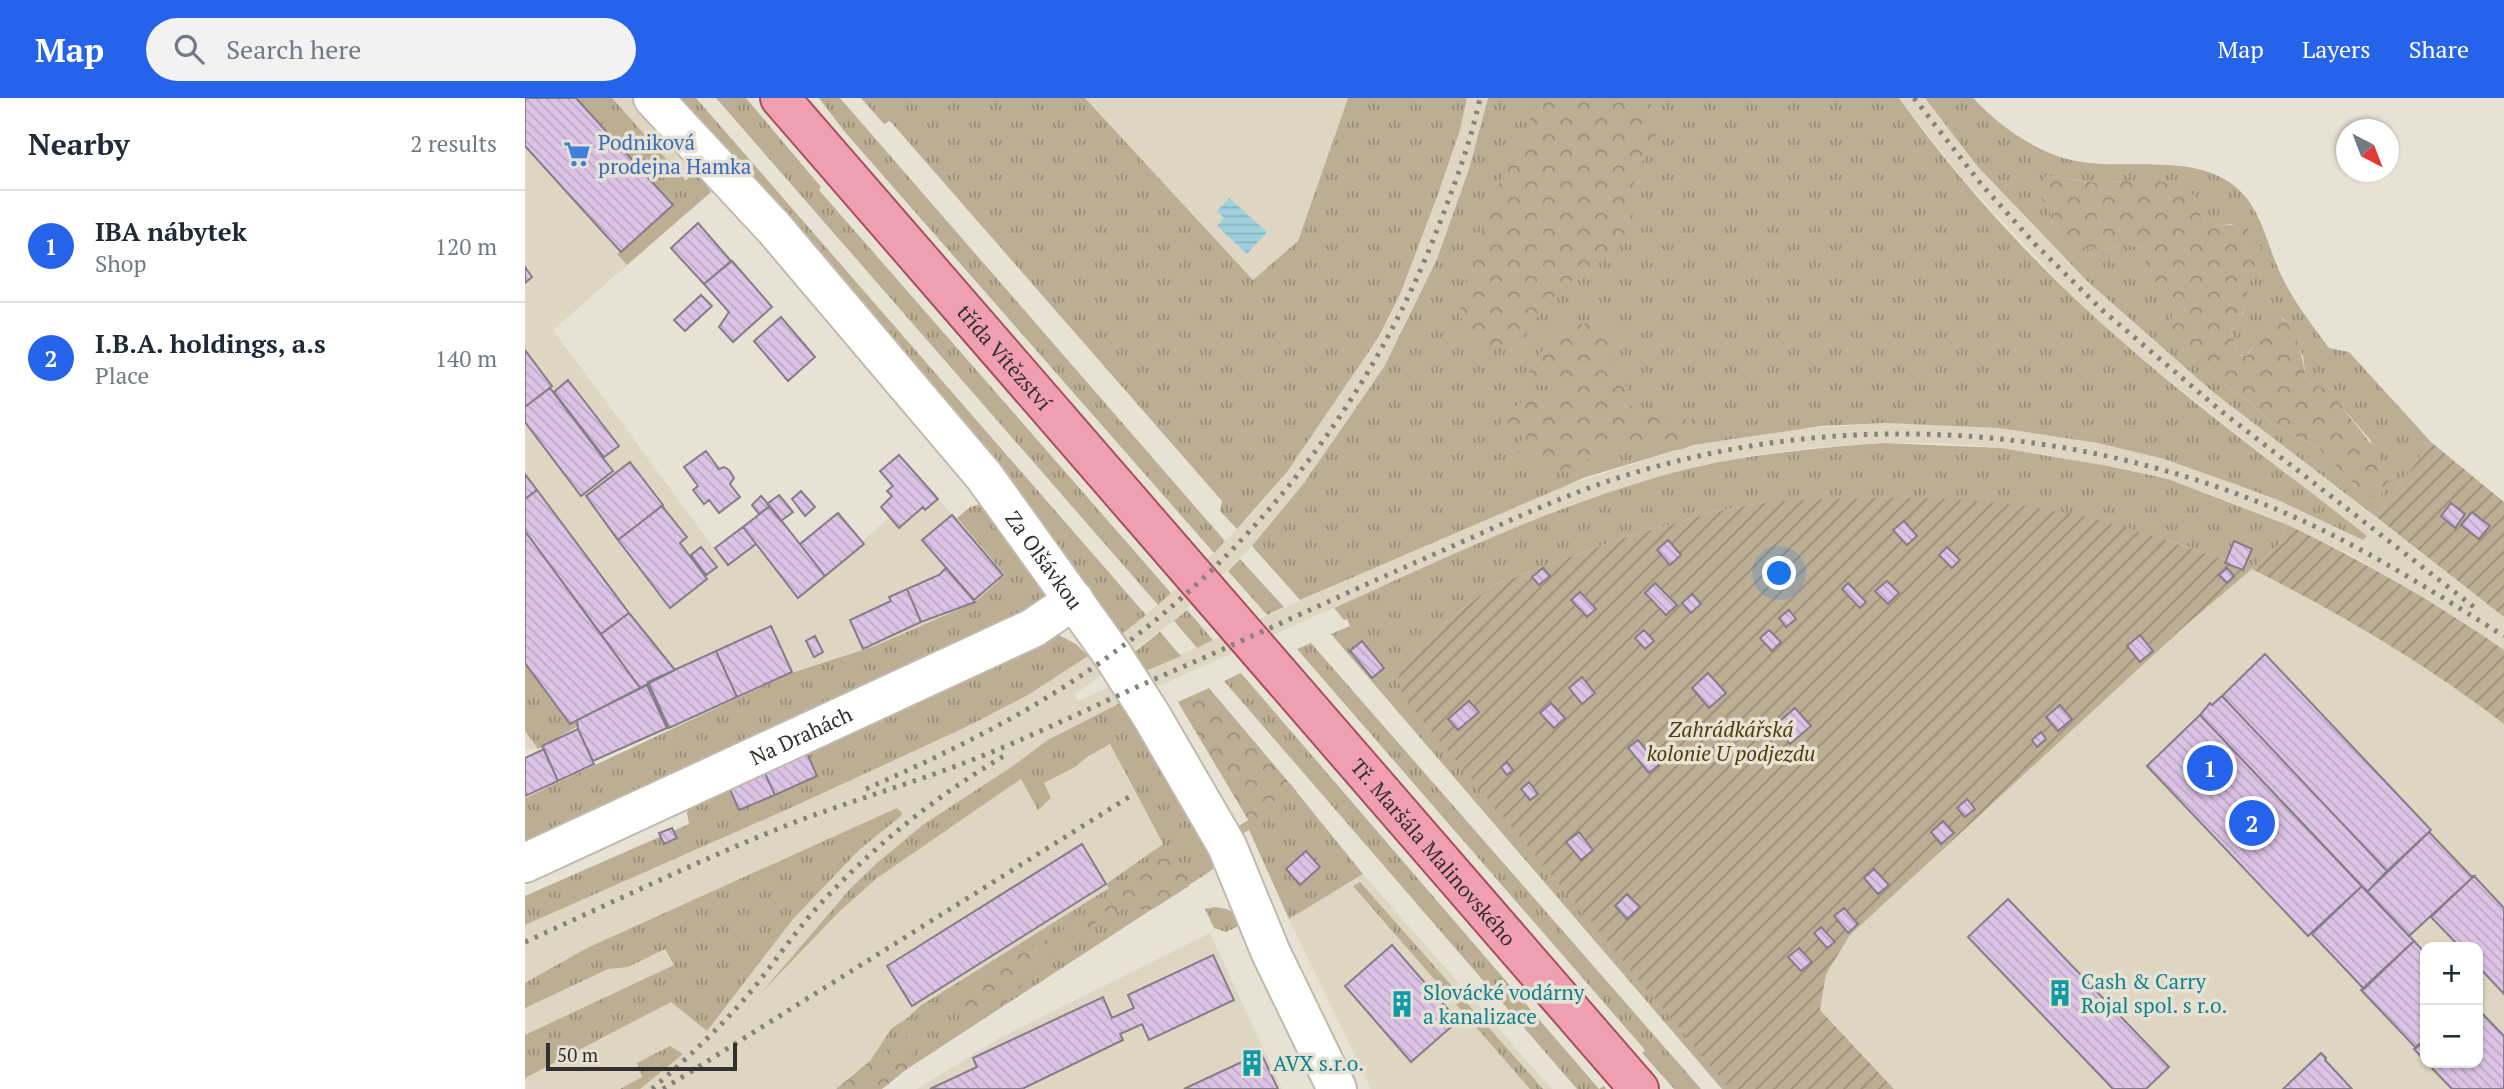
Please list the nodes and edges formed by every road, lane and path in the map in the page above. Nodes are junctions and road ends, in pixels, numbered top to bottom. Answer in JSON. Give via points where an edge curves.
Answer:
{"nodes":[{"id":1,"x":653,"y":98,"type":"edge"},
{"id":2,"x":780,"y":98,"type":"edge"},
{"id":3,"x":1074,"y":600,"type":"junction"},
{"id":4,"x":1228,"y":616,"type":"joint"},
{"id":5,"x":525,"y":863,"type":"edge"},
{"id":6,"x":1337,"y":1089,"type":"edge"},
{"id":7,"x":1639,"y":1089,"type":"edge"}],
"edges":[{"from":1,"to":3,"type":"street","name":"Za Olšávkou","via":[[774,228],[959,445]]},
{"from":2,"to":4,"type":"main road","name":"třída Vítězství"},
{"from":3,"to":5,"type":"street","name":"Na Drahách","via":[[1033,628]]},
{"from":3,"to":6,"type":"street","name":"Za Olšávkou","via":[[1134,687],[1227,846],[1271,954]]},
{"from":4,"to":7,"type":"main road","name":"Tř. Maršála Malinovského"}]}
